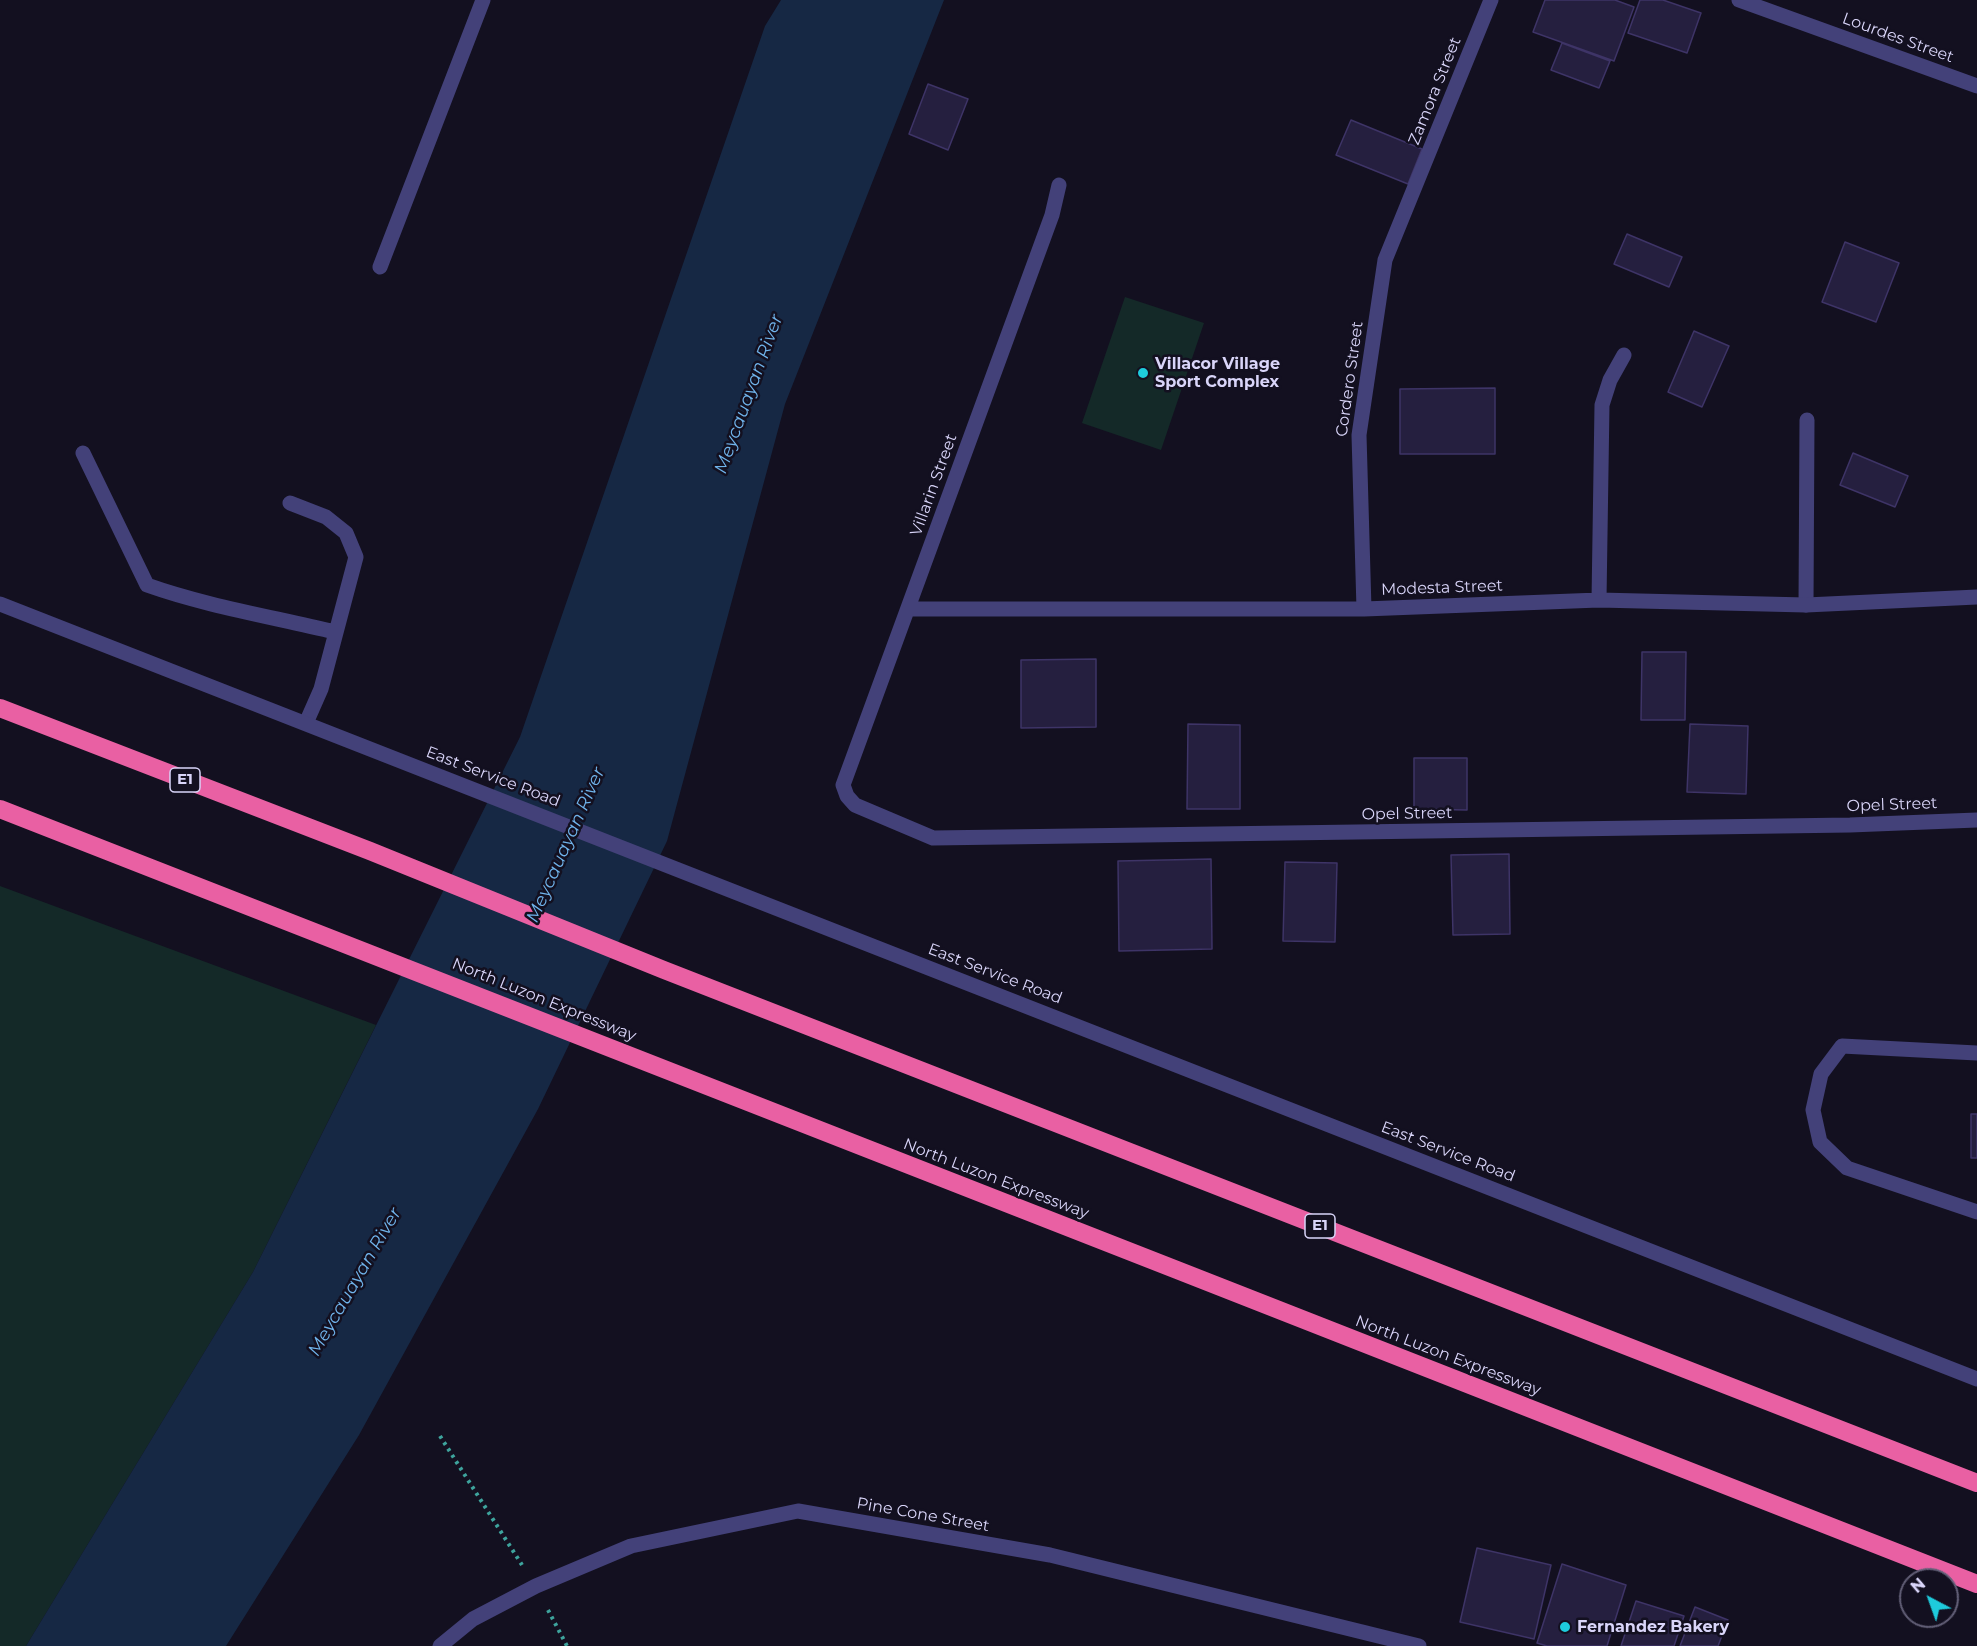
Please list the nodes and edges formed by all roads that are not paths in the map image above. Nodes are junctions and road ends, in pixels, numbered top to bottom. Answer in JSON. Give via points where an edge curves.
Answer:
{"nodes":[{"id":1,"x":483,"y":0,"type":"edge"},
{"id":2,"x":1491,"y":0,"type":"edge"},
{"id":3,"x":1739,"y":0,"type":"edge"},
{"id":4,"x":1977,"y":86,"type":"edge"},
{"id":5,"x":1059,"y":185,"type":"dead end"},
{"id":6,"x":1412,"y":195,"type":"joint"},
{"id":7,"x":380,"y":267,"type":"dead end"},
{"id":8,"x":1624,"y":355,"type":"dead end"},
{"id":9,"x":1807,"y":420,"type":"dead end"},
{"id":10,"x":83,"y":453,"type":"dead end"},
{"id":11,"x":290,"y":502,"type":"dead end"},
{"id":12,"x":1977,"y":597,"type":"edge"},
{"id":13,"x":1599,"y":600,"type":"junction"},
{"id":14,"x":0,"y":604,"type":"edge"},
{"id":15,"x":1806,"y":605,"type":"junction"},
{"id":16,"x":908,"y":609,"type":"junction"},
{"id":17,"x":1364,"y":609,"type":"junction"},
{"id":18,"x":335,"y":632,"type":"junction"},
{"id":19,"x":0,"y":708,"type":"edge"},
{"id":20,"x":306,"y":723,"type":"junction"},
{"id":21,"x":847,"y":796,"type":"joint"},
{"id":22,"x":0,"y":809,"type":"edge"},
{"id":23,"x":1977,"y":820,"type":"edge"},
{"id":24,"x":1977,"y":1053,"type":"edge"},
{"id":25,"x":1977,"y":1212,"type":"edge"},
{"id":26,"x":1977,"y":1379,"type":"edge"},
{"id":27,"x":1977,"y":1483,"type":"edge"},
{"id":28,"x":1977,"y":1584,"type":"edge"},
{"id":29,"x":440,"y":1646,"type":"edge"},
{"id":30,"x":1419,"y":1646,"type":"edge"}],
"edges":[{"from":1,"to":7,"type":"street"},
{"from":2,"to":6,"type":"street","name":"Zamora Street"},
{"from":3,"to":4,"type":"street","name":"Lourdes Street"},
{"from":5,"to":16,"type":"street","name":"Villarin Street","via":[[1052,215]]},
{"from":6,"to":17,"type":"street","name":"Cordero Street","via":[[1385,260],[1359,435]]},
{"from":8,"to":13,"type":"street","via":[[1602,405]]},
{"from":9,"to":15,"type":"street"},
{"from":10,"to":18,"type":"street","via":[[147,585],[187,599]]},
{"from":11,"to":18,"type":"street","via":[[326,517],[346,533],[356,557]]},
{"from":12,"to":15,"type":"street","name":"Modesta Street"},
{"from":13,"to":15,"type":"street","name":"Modesta Street"},
{"from":13,"to":17,"type":"street","name":"Modesta Street"},
{"from":14,"to":20,"type":"street","name":"East Service Road"},
{"from":16,"to":17,"type":"street","name":"Modesta Street"},
{"from":16,"to":21,"type":"street","name":"Villarin Street","via":[[843,785]]},
{"from":18,"to":20,"type":"street","via":[[321,689]]},
{"from":19,"to":27,"type":"highway","number":"E1"},
{"from":20,"to":26,"type":"street","name":"East Service Road"},
{"from":21,"to":23,"type":"street","name":"Opel Street","via":[[855,805],[933,838]]},
{"from":22,"to":28,"type":"highway","name":"North Luzon Expressway"},
{"from":24,"to":25,"type":"street","via":[[1842,1046],[1821,1074],[1814,1110],[1820,1142],[1847,1168]]},
{"from":29,"to":30,"type":"street","name":"Pine Cone Street","via":[[473,1619],[536,1586],[631,1546],[798,1511],[1050,1555]]}]}
